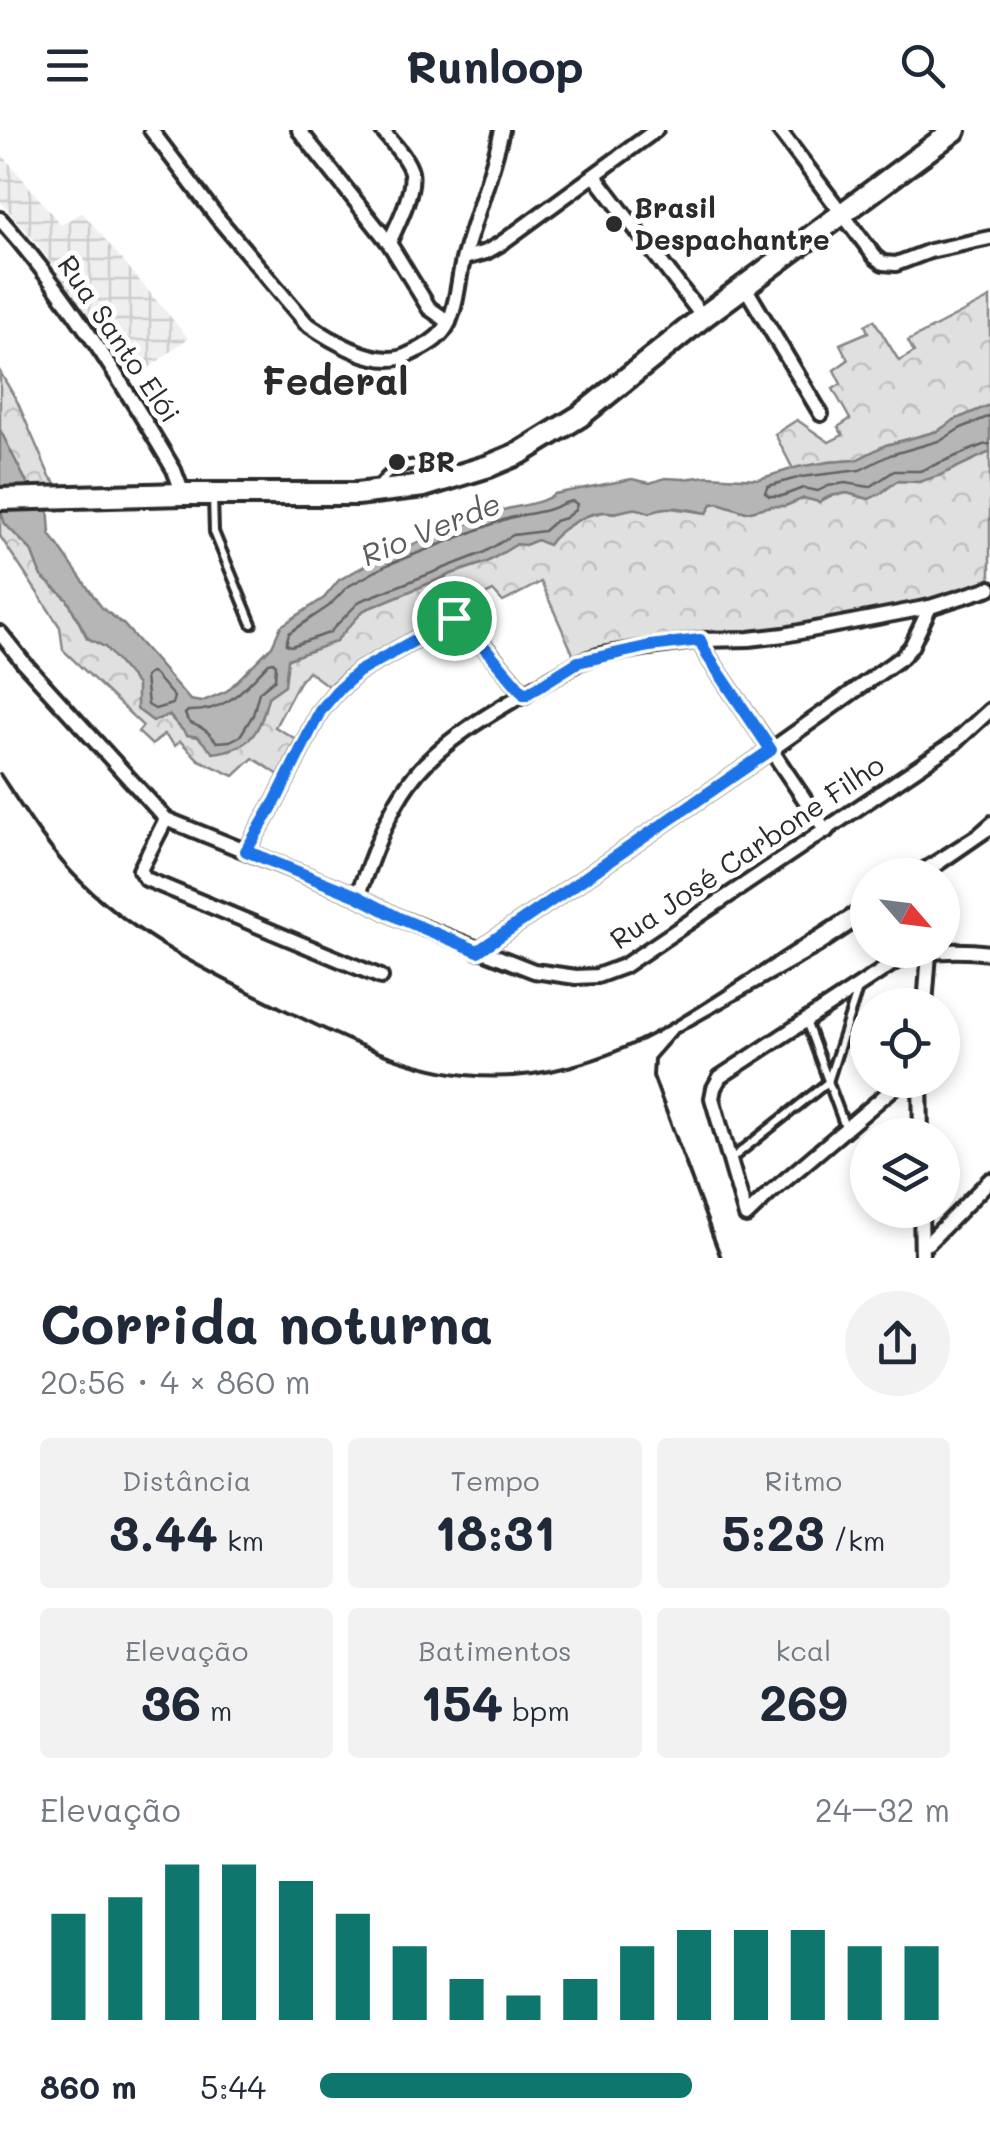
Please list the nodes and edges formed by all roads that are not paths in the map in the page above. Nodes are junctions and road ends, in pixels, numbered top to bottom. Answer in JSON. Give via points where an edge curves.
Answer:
{"nodes":[{"id":1,"x":152,"y":130,"type":"edge"},
{"id":2,"x":299,"y":130,"type":"edge"},
{"id":3,"x":382,"y":130,"type":"edge"},
{"id":4,"x":502,"y":130,"type":"edge"},
{"id":5,"x":656,"y":130,"type":"edge"},
{"id":6,"x":779,"y":130,"type":"edge"},
{"id":7,"x":955,"y":130,"type":"edge"},
{"id":8,"x":595,"y":176,"type":"junction"},
{"id":9,"x":843,"y":212,"type":"junction"},
{"id":10,"x":0,"y":219,"type":"edge"},
{"id":11,"x":990,"y":238,"type":"edge"},
{"id":12,"x":389,"y":243,"type":"junction"},
{"id":13,"x":464,"y":258,"type":"junction"},
{"id":14,"x":745,"y":287,"type":"junction"},
{"id":15,"x":703,"y":317,"type":"junction"},
{"id":16,"x":449,"y":322,"type":"junction"},
{"id":17,"x":821,"y":414,"type":"dead end"},
{"id":18,"x":183,"y":494,"type":"junction"},
{"id":19,"x":213,"y":495,"type":"junction"},
{"id":20,"x":0,"y":498,"type":"edge"},
{"id":21,"x":990,"y":588,"type":"edge"},
{"id":22,"x":930,"y":607,"type":"junction"},
{"id":23,"x":252,"y":624,"type":"dead end"},
{"id":24,"x":0,"y":632,"type":"edge"},
{"id":25,"x":700,"y":640,"type":"junction"},
{"id":26,"x":525,"y":695,"type":"junction"},
{"id":27,"x":990,"y":710,"type":"edge"},
{"id":28,"x":771,"y":750,"type":"junction"},
{"id":29,"x":166,"y":819,"type":"junction"},
{"id":30,"x":826,"y":831,"type":"junction"},
{"id":31,"x":246,"y":851,"type":"junction"},
{"id":32,"x":357,"y":896,"type":"junction"},
{"id":33,"x":478,"y":951,"type":"junction"},
{"id":34,"x":960,"y":951,"type":"edge"},
{"id":35,"x":990,"y":952,"type":"edge"},
{"id":36,"x":886,"y":968,"type":"edge"},
{"id":37,"x":381,"y":977,"type":"dead end"},
{"id":38,"x":861,"y":985,"type":"junction"},
{"id":39,"x":806,"y":1021,"type":"junction"},
{"id":40,"x":828,"y":1082,"type":"junction"},
{"id":41,"x":882,"y":1098,"type":"edge"},
{"id":42,"x":845,"y":1128,"type":"junction"},
{"id":43,"x":730,"y":1160,"type":"junction"},
{"id":44,"x":990,"y":1180,"type":"edge"},
{"id":45,"x":922,"y":1251,"type":"edge"}],
"edges":[{"from":1,"to":16,"type":"street","via":[[216,216],[322,334],[362,353],[400,358],[436,339]]},
{"from":2,"to":12,"type":"street"},
{"from":3,"to":12,"type":"street","via":[[412,174]]},
{"from":4,"to":13,"type":"street"},
{"from":5,"to":8,"type":"street"},
{"from":6,"to":9,"type":"street"},
{"from":7,"to":9,"type":"main road"},
{"from":8,"to":13,"type":"street","via":[[500,244]]},
{"from":8,"to":15,"type":"street"},
{"from":9,"to":11,"type":"street","via":[[883,263]]},
{"from":9,"to":14,"type":"main road"},
{"from":10,"to":18,"type":"street","name":"Rua Santo Elói","via":[[85,328]]},
{"from":12,"to":16,"type":"street","via":[[429,308]]},
{"from":13,"to":16,"type":"street"},
{"from":14,"to":15,"type":"main road"},
{"from":14,"to":17,"type":"street"},
{"from":15,"to":19,"type":"main road","via":[[550,436],[448,480],[374,492]]},
{"from":18,"to":19,"type":"main road"},
{"from":18,"to":20,"type":"main road"},
{"from":19,"to":23,"type":"lane","via":[[214,532]]},
{"from":21,"to":22,"type":"street"},
{"from":22,"to":25,"type":"street","via":[[770,638]]},
{"from":22,"to":28,"type":"street","via":[[902,657]]},
{"from":24,"to":29,"type":"street"},
{"from":25,"to":26,"type":"street","via":[[578,662]]},
{"from":25,"to":28,"type":"street"},
{"from":26,"to":31,"type":"street","via":[[454,618],[358,672],[336,692]]},
{"from":26,"to":32,"type":"street","via":[[428,760],[399,800]]},
{"from":27,"to":30,"type":"street","name":"Rua José Carbone Filho","via":[[954,743]]},
{"from":28,"to":30,"type":"street"},
{"from":28,"to":33,"type":"street"},
{"from":29,"to":31,"type":"street","name":"Rua José Carbone Filho"},
{"from":29,"to":37,"type":"street","via":[[140,870],[144,878]]},
{"from":30,"to":33,"type":"street","name":"Rua José Carbone Filho","via":[[624,966],[597,976],[545,973]]},
{"from":31,"to":32,"type":"street","name":"Rua José Carbone Filho"},
{"from":32,"to":33,"type":"street","name":"Rua José Carbone Filho"},
{"from":34,"to":35,"type":"street"},
{"from":36,"to":38,"type":"street"},
{"from":38,"to":39,"type":"street"},
{"from":38,"to":40,"type":"lane"},
{"from":39,"to":40,"type":"lane"},
{"from":39,"to":43,"type":"street","via":[[720,1077],[712,1098]]},
{"from":40,"to":42,"type":"lane"},
{"from":40,"to":43,"type":"lane"},
{"from":41,"to":42,"type":"street"},
{"from":42,"to":43,"type":"street","via":[[746,1216]]},
{"from":44,"to":45,"type":"street"}]}
